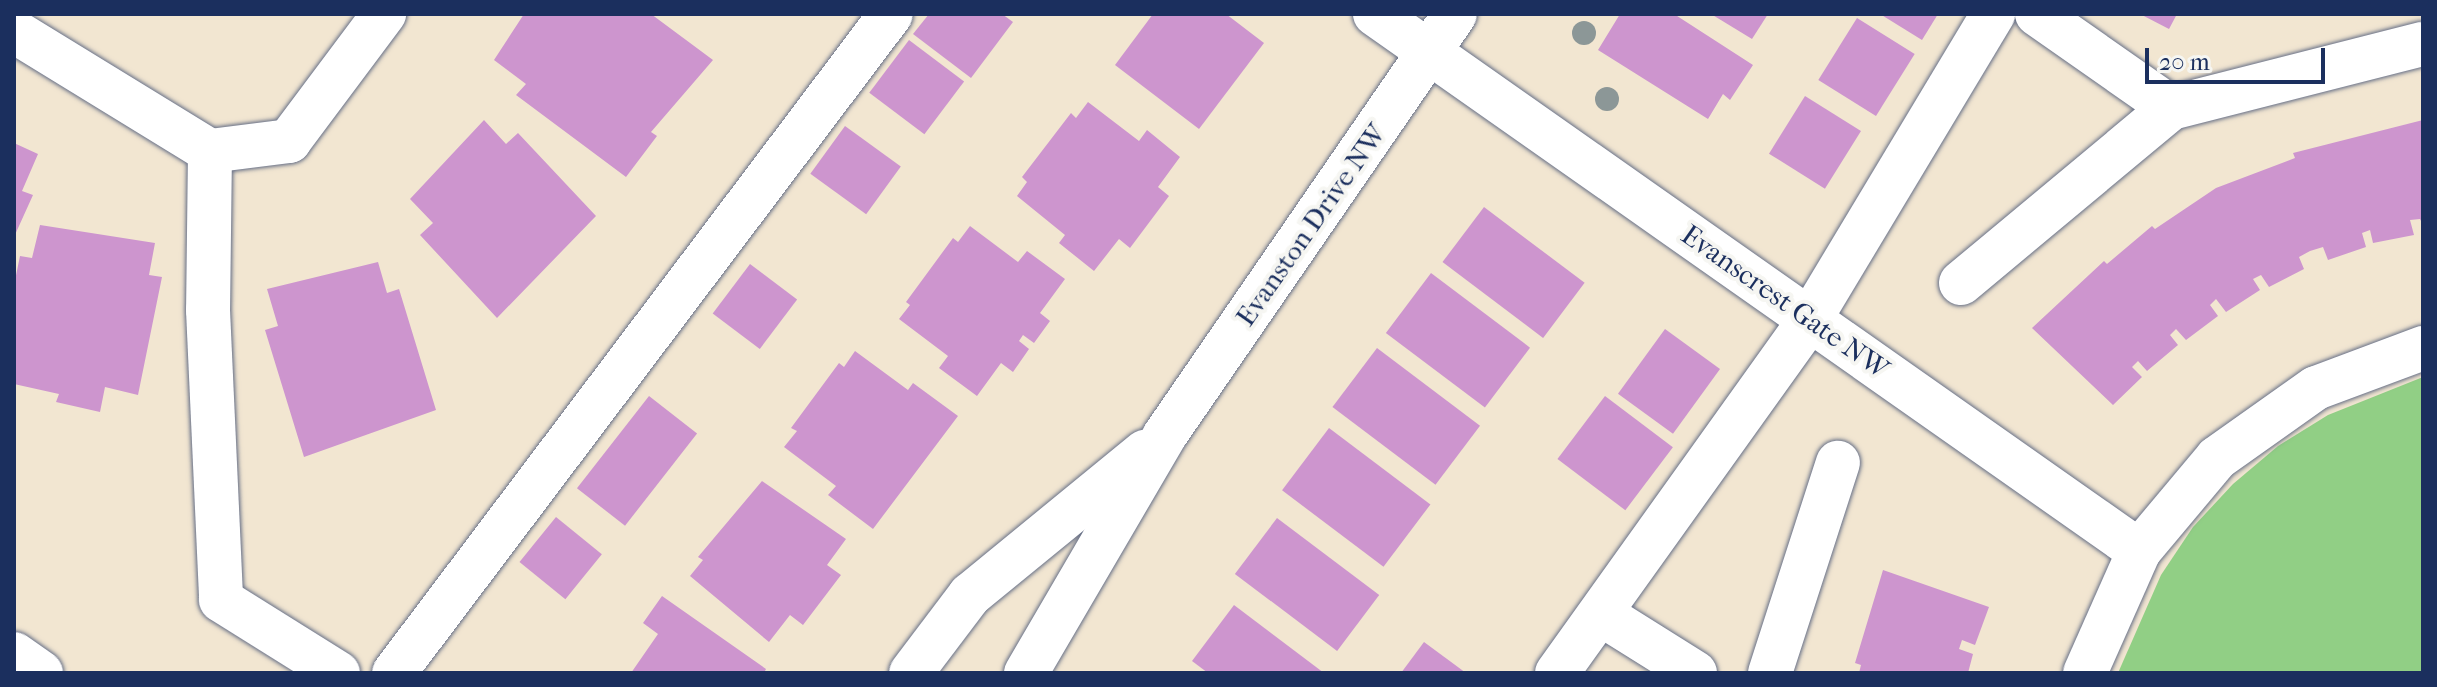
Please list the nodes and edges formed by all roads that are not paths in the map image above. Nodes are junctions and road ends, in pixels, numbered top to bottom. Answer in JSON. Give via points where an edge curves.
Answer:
{"nodes":[{"id":1,"x":384,"y":14,"type":"edge"},
{"id":2,"x":891,"y":14,"type":"edge"},
{"id":3,"x":1375,"y":14,"type":"edge"},
{"id":4,"x":1455,"y":14,"type":"edge"},
{"id":5,"x":1993,"y":14,"type":"edge"},
{"id":6,"x":2037,"y":14,"type":"edge"},
{"id":7,"x":14,"y":31,"type":"edge"},
{"id":8,"x":2423,"y":44,"type":"edge"},
{"id":9,"x":1430,"y":54,"type":"junction"},
{"id":10,"x":2171,"y":108,"type":"junction"},
{"id":11,"x":210,"y":151,"type":"junction"},
{"id":12,"x":1961,"y":283,"type":"dead end"},
{"id":13,"x":1810,"y":319,"type":"junction"},
{"id":14,"x":2423,"y":348,"type":"edge"},
{"id":15,"x":1165,"y":435,"type":"junction"},
{"id":16,"x":1838,"y":463,"type":"dead end"},
{"id":17,"x":2139,"y":551,"type":"junction"},
{"id":18,"x":1601,"y":614,"type":"junction"},
{"id":19,"x":14,"y":654,"type":"edge"},
{"id":20,"x":41,"y":673,"type":"edge"},
{"id":21,"x":338,"y":673,"type":"edge"},
{"id":22,"x":394,"y":673,"type":"edge"},
{"id":23,"x":911,"y":673,"type":"edge"},
{"id":24,"x":1026,"y":673,"type":"edge"},
{"id":25,"x":1557,"y":673,"type":"edge"},
{"id":26,"x":1695,"y":673,"type":"edge"},
{"id":27,"x":1770,"y":673,"type":"edge"},
{"id":28,"x":2085,"y":673,"type":"edge"}],
"edges":[{"from":1,"to":11,"type":"street","via":[[289,141]]},
{"from":2,"to":22,"type":"street"},
{"from":3,"to":9,"type":"street","name":"Evanscrest Gate NW"},
{"from":4,"to":9,"type":"street","name":"Evanston Drive NW"},
{"from":5,"to":13,"type":"street"},
{"from":6,"to":10,"type":"street"},
{"from":7,"to":11,"type":"street"},
{"from":8,"to":10,"type":"street"},
{"from":9,"to":13,"type":"street","name":"Evanscrest Gate NW"},
{"from":9,"to":15,"type":"street","name":"Evanston Drive NW"},
{"from":10,"to":12,"type":"street"},
{"from":11,"to":21,"type":"street","via":[[208,310],[221,600]]},
{"from":13,"to":17,"type":"street","name":"Evanscrest Gate NW"},
{"from":13,"to":18,"type":"street"},
{"from":14,"to":17,"type":"street","via":[[2316,388],[2217,458]]},
{"from":15,"to":23,"type":"street","name":"Evanston Drive NW","via":[[970,595]]},
{"from":15,"to":24,"type":"street","name":"Evanston Drive NW"},
{"from":16,"to":27,"type":"street"},
{"from":17,"to":28,"type":"street"},
{"from":18,"to":25,"type":"street"},
{"from":18,"to":26,"type":"street"},
{"from":19,"to":20,"type":"street"}]}
